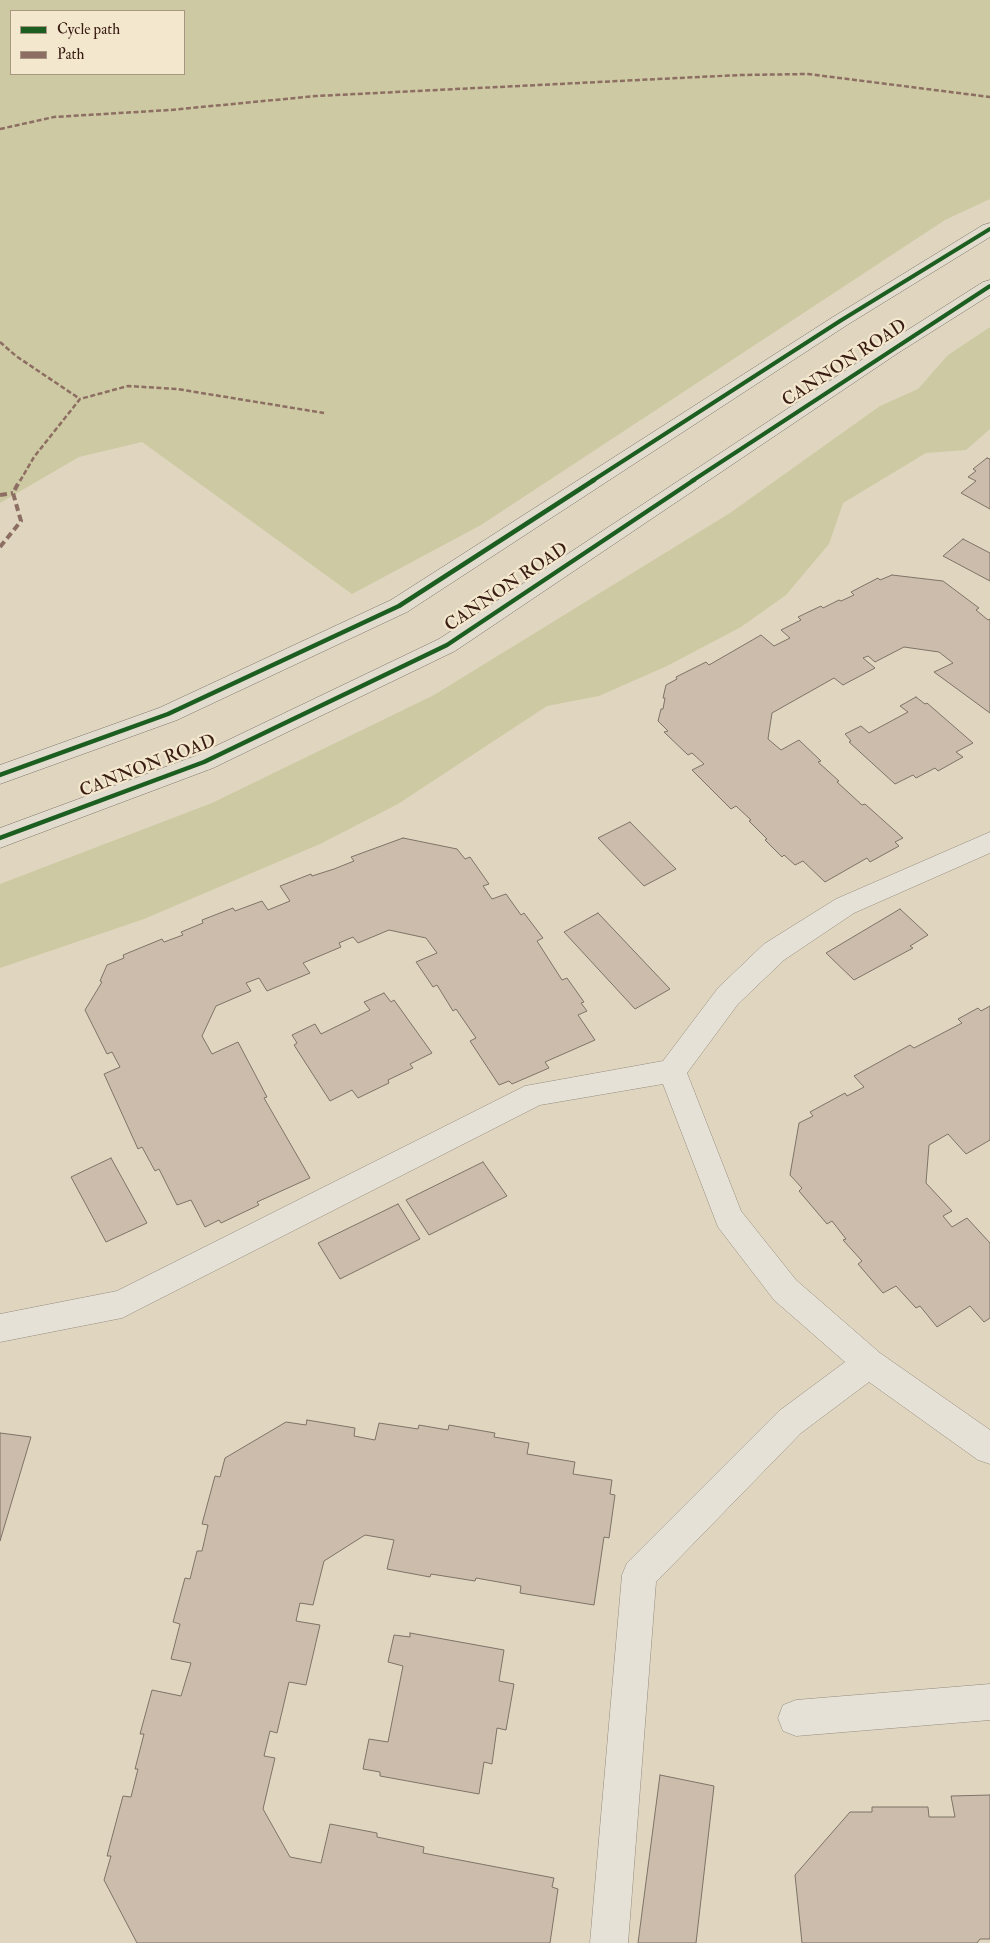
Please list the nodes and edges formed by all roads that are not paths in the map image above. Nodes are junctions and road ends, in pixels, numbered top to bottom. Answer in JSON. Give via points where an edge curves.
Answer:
{"nodes":[{"id":1,"x":990,"y":229,"type":"edge"},
{"id":2,"x":990,"y":286,"type":"edge"},
{"id":3,"x":0,"y":775,"type":"edge"},
{"id":4,"x":0,"y":838,"type":"edge"},
{"id":5,"x":990,"y":842,"type":"edge"},
{"id":6,"x":672,"y":1071,"type":"junction"},
{"id":7,"x":0,"y":1328,"type":"edge"},
{"id":8,"x":869,"y":1363,"type":"junction"},
{"id":9,"x":990,"y":1449,"type":"edge"},
{"id":10,"x":990,"y":1702,"type":"edge"},
{"id":11,"x":796,"y":1718,"type":"dead end"},
{"id":12,"x":609,"y":1943,"type":"edge"}],
"edges":[{"from":1,"to":3,"type":"main road","via":[[840,321],[399,606],[168,714]]},
{"from":2,"to":4,"type":"main road","name":"CANNON ROAD","via":[[447,645],[204,762]]},
{"from":5,"to":6,"type":"street","via":[[845,906],[774,952],[728,996]]},
{"from":6,"to":7,"type":"street","via":[[535,1094],[122,1304]]},
{"from":6,"to":8,"type":"street","via":[[729,1218],[785,1290]]},
{"from":8,"to":9,"type":"street"},
{"from":8,"to":12,"type":"street","via":[[790,1422],[640,1575]]},
{"from":10,"to":11,"type":"street"}]}
